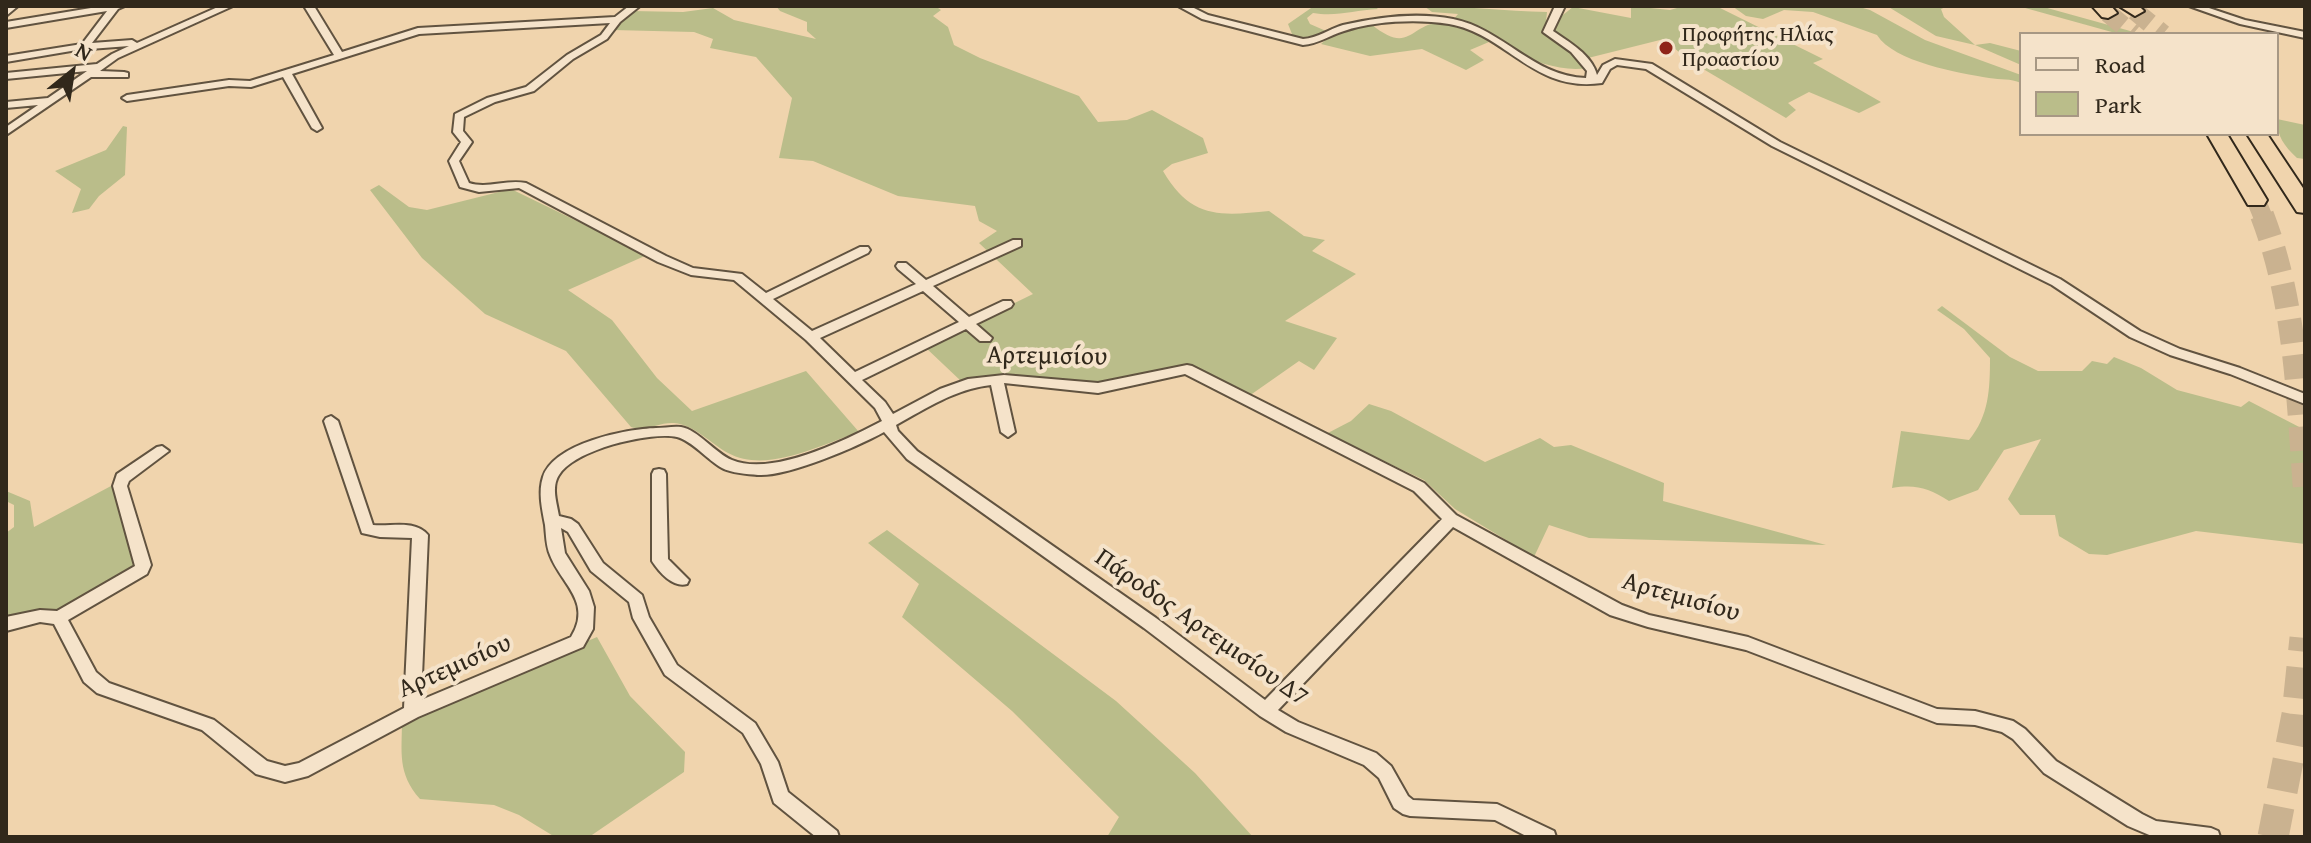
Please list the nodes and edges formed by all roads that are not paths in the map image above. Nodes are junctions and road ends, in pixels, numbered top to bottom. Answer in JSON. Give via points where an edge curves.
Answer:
{"nodes":[{"id":1,"x":13,"y":6,"type":"edge"},
{"id":2,"x":117,"y":6,"type":"edge"},
{"id":3,"x":228,"y":6,"type":"edge"},
{"id":4,"x":309,"y":6,"type":"edge"},
{"id":5,"x":635,"y":6,"type":"edge"},
{"id":6,"x":1183,"y":6,"type":"edge"},
{"id":7,"x":1560,"y":6,"type":"edge"},
{"id":8,"x":2194,"y":6,"type":"edge"},
{"id":9,"x":83,"y":10,"type":"edge"},
{"id":10,"x":6,"y":13,"type":"edge"},
{"id":11,"x":617,"y":20,"type":"junction"},
{"id":12,"x":6,"y":25,"type":"edge"},
{"id":13,"x":2305,"y":35,"type":"edge"},
{"id":14,"x":144,"y":42,"type":"junction"},
{"id":15,"x":85,"y":46,"type":"junction"},
{"id":16,"x":339,"y":55,"type":"junction"},
{"id":17,"x":6,"y":59,"type":"edge"},
{"id":18,"x":93,"y":71,"type":"junction"},
{"id":19,"x":286,"y":73,"type":"junction"},
{"id":20,"x":124,"y":75,"type":"dead end"},
{"id":21,"x":6,"y":76,"type":"edge"},
{"id":22,"x":1591,"y":81,"type":"junction"},
{"id":23,"x":127,"y":98,"type":"dead end"},
{"id":24,"x":50,"y":101,"type":"junction"},
{"id":25,"x":6,"y":105,"type":"edge"},
{"id":26,"x":317,"y":128,"type":"dead end"},
{"id":27,"x":6,"y":132,"type":"edge"},
{"id":28,"x":2218,"y":136,"type":"edge"},
{"id":29,"x":2258,"y":136,"type":"edge"},
{"id":30,"x":2256,"y":200,"type":"tunnel mouth"},
{"id":31,"x":2305,"y":207,"type":"edge"},
{"id":32,"x":1017,"y":243,"type":"dead end"},
{"id":33,"x":864,"y":250,"type":"dead end"},
{"id":34,"x":902,"y":266,"type":"dead end"},
{"id":35,"x":925,"y":286,"type":"junction"},
{"id":36,"x":766,"y":298,"type":"junction"},
{"id":37,"x":1007,"y":304,"type":"dead end"},
{"id":38,"x":967,"y":322,"type":"junction"},
{"id":39,"x":811,"y":337,"type":"junction"},
{"id":40,"x":985,"y":338,"type":"dead end"},
{"id":41,"x":854,"y":378,"type":"junction"},
{"id":42,"x":996,"y":379,"type":"junction"},
{"id":43,"x":2305,"y":399,"type":"edge"},
{"id":44,"x":331,"y":421,"type":"dead end"},
{"id":45,"x":888,"y":423,"type":"junction"},
{"id":46,"x":1008,"y":432,"type":"dead end"},
{"id":47,"x":162,"y":451,"type":"dead end"},
{"id":48,"x":659,"y":474,"type":"dead end"},
{"id":49,"x":1451,"y":519,"type":"junction"},
{"id":50,"x":552,"y":521,"type":"junction"},
{"id":51,"x":681,"y":580,"type":"dead end"},
{"id":52,"x":59,"y":618,"type":"junction"},
{"id":53,"x":6,"y":624,"type":"edge"},
{"id":54,"x":1266,"y":711,"type":"junction"},
{"id":55,"x":412,"y":712,"type":"junction"},
{"id":56,"x":2166,"y":834,"type":"edge"},
{"id":57,"x":830,"y":837,"type":"edge"},
{"id":58,"x":1547,"y":837,"type":"edge"},
{"id":59,"x":2211,"y":837,"type":"edge"}],
"edges":[{"from":1,"to":10,"type":"street"},
{"from":2,"to":9,"type":"street"},
{"from":2,"to":15,"type":"street"},
{"from":3,"to":14,"type":"street"},
{"from":4,"to":16,"type":"street"},
{"from":5,"to":11,"type":"street"},
{"from":6,"to":22,"type":"street","via":[[1205,17],[1303,42],[1360,24],[1457,23],[1550,76]]},
{"from":7,"to":22,"type":"street","via":[[1548,32],[1574,50],[1592,71]]},
{"from":8,"to":13,"type":"street"},
{"from":9,"to":12,"type":"street"},
{"from":11,"to":16,"type":"street","via":[[418,31]]},
{"from":11,"to":36,"type":"street","name":"Πάροδος Αρτεμισίου Δ7","via":[[604,37],[530,89],[459,116],[458,132],[467,142],[454,159],[464,185],[481,190],[522,185],[645,252],[691,271],[734,276]]},
{"from":14,"to":15,"type":"street"},
{"from":14,"to":18,"type":"street"},
{"from":15,"to":17,"type":"street"},
{"from":16,"to":19,"type":"street"},
{"from":18,"to":20,"type":"street"},
{"from":18,"to":21,"type":"street"},
{"from":18,"to":24,"type":"street"},
{"from":19,"to":23,"type":"street","via":[[251,84]]},
{"from":19,"to":26,"type":"street"},
{"from":22,"to":43,"type":"street","via":[[1598,81],[1615,62],[1658,70],[1776,144],[2056,282],[2135,334]]},
{"from":24,"to":25,"type":"street"},
{"from":24,"to":27,"type":"street"},
{"from":28,"to":30,"type":"highway"},
{"from":29,"to":31,"type":"highway"},
{"from":32,"to":35,"type":"street"},
{"from":33,"to":36,"type":"street"},
{"from":34,"to":35,"type":"street"},
{"from":35,"to":38,"type":"street"},
{"from":35,"to":39,"type":"street"},
{"from":36,"to":39,"type":"street","name":"Πάροδος Αρτεμισίου Δ7"},
{"from":37,"to":38,"type":"street"},
{"from":38,"to":40,"type":"street"},
{"from":38,"to":41,"type":"street"},
{"from":39,"to":41,"type":"street","name":"Πάροδος Αρτεμισίου Δ7"},
{"from":41,"to":45,"type":"street","name":"Πάροδος Αρτεμισίου Δ7","via":[[880,405]]},
{"from":42,"to":45,"type":"street","name":"Αρτεμισίου","via":[[960,385]]},
{"from":42,"to":46,"type":"street"},
{"from":42,"to":49,"type":"street","name":"Αρτεμισίου","via":[[1098,388],[1192,370],[1419,487]]},
{"from":44,"to":55,"type":"street","via":[[367,529],[412,530],[420,535]]},
{"from":45,"to":50,"type":"street","name":"Αρτεμισίου","via":[[805,460],[761,470],[728,465],[681,432],[611,439],[573,454],[551,474],[547,490]]},
{"from":45,"to":54,"type":"street","name":"Πάροδος Αρτεμισίου Δ7","via":[[900,443],[946,481]]},
{"from":47,"to":52,"type":"street","via":[[122,478],[120,486],[141,570]]},
{"from":48,"to":51,"type":"street","via":[[660,561]]},
{"from":49,"to":54,"type":"street"},
{"from":49,"to":56,"type":"street","name":"Αρτεμισίου","via":[[1616,610],[1748,644],[1937,716],[2007,726],[2063,776]]},
{"from":50,"to":55,"type":"street","name":"Αρτεμισίου","via":[[557,554],[586,607],[585,629],[577,642]]},
{"from":50,"to":57,"type":"street","via":[[573,528],[597,567],[636,599],[671,670],[749,728],[769,762],[780,797]]},
{"from":52,"to":53,"type":"street","via":[[40,616]]},
{"from":52,"to":55,"type":"street","name":"Αρτεμισίου","via":[[90,677],[103,688],[208,725],[262,768],[285,774],[302,770]]},
{"from":54,"to":58,"type":"street","name":"Πάροδος Αρτεμισίου Δ7","via":[[1370,759],[1410,808],[1497,812]]},
{"from":56,"to":59,"type":"street","name":"Αρτεμισίου"}]}
